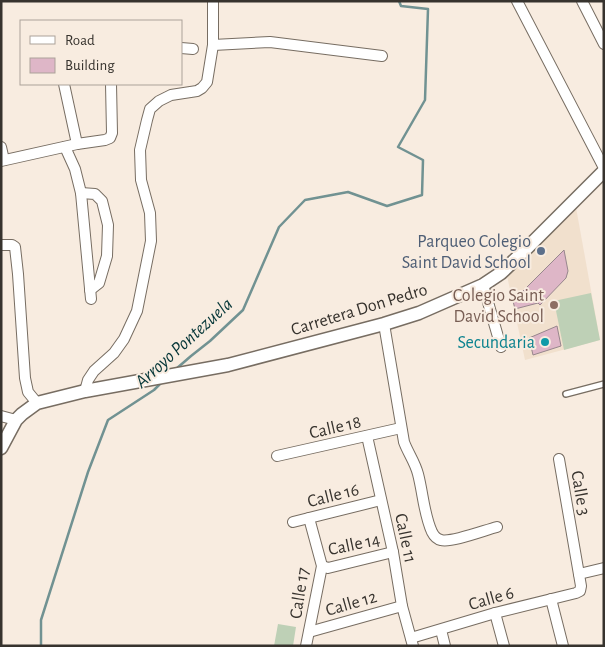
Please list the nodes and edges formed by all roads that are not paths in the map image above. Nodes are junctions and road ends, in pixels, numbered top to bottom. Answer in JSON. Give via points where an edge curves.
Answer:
{"nodes":[{"id":1,"x":213,"y":1,"type":"edge"},
{"id":2,"x":517,"y":1,"type":"edge"},
{"id":3,"x":582,"y":1,"type":"edge"},
{"id":4,"x":604,"y":44,"type":"edge"},
{"id":5,"x":213,"y":45,"type":"junction"},
{"id":6,"x":182,"y":48,"type":"edge"},
{"id":7,"x":193,"y":48,"type":"dead end"},
{"id":8,"x":382,"y":56,"type":"dead end"},
{"id":9,"x":64,"y":85,"type":"edge"},
{"id":10,"x":111,"y":85,"type":"edge"},
{"id":11,"x":77,"y":144,"type":"junction"},
{"id":12,"x":65,"y":147,"type":"junction"},
{"id":13,"x":1,"y":148,"type":"edge"},
{"id":14,"x":3,"y":160,"type":"edge"},
{"id":15,"x":604,"y":169,"type":"edge"},
{"id":16,"x":81,"y":193,"type":"junction"},
{"id":17,"x":1,"y":245,"type":"edge"},
{"id":18,"x":483,"y":285,"type":"junction"},
{"id":19,"x":384,"y":324,"type":"junction"},
{"id":20,"x":501,"y":347,"type":"dead end"},
{"id":21,"x":604,"y":384,"type":"edge"},
{"id":22,"x":85,"y":391,"type":"junction"},
{"id":23,"x":566,"y":394,"type":"dead end"},
{"id":24,"x":37,"y":403,"type":"junction"},
{"id":25,"x":1,"y":416,"type":"edge"},
{"id":26,"x":16,"y":420,"type":"junction"},
{"id":27,"x":401,"y":428,"type":"junction"},
{"id":28,"x":368,"y":436,"type":"junction"},
{"id":29,"x":1,"y":448,"type":"edge"},
{"id":30,"x":277,"y":456,"type":"dead end"},
{"id":31,"x":559,"y":459,"type":"dead end"},
{"id":32,"x":381,"y":500,"type":"junction"},
{"id":33,"x":309,"y":518,"type":"junction"},
{"id":34,"x":293,"y":522,"type":"dead end"},
{"id":35,"x":497,"y":527,"type":"dead end"},
{"id":36,"x":393,"y":552,"type":"junction"},
{"id":37,"x":322,"y":566,"type":"junction"},
{"id":38,"x":604,"y":568,"type":"edge"},
{"id":39,"x":579,"y":574,"type":"junction"},
{"id":40,"x":580,"y":590,"type":"joint"},
{"id":41,"x":551,"y":599,"type":"junction"},
{"id":42,"x":402,"y":606,"type":"junction"},
{"id":43,"x":495,"y":613,"type":"junction"},
{"id":44,"x":441,"y":630,"type":"junction"},
{"id":45,"x":309,"y":632,"type":"junction"},
{"id":46,"x":412,"y":642,"type":"edge"},
{"id":47,"x":306,"y":646,"type":"edge"},
{"id":48,"x":445,"y":646,"type":"edge"},
{"id":49,"x":504,"y":646,"type":"edge"},
{"id":50,"x":563,"y":646,"type":"edge"}],
"edges":[{"from":1,"to":5,"type":"street"},
{"from":2,"to":15,"type":"street"},
{"from":3,"to":4,"type":"street"},
{"from":5,"to":8,"type":"street","via":[[270,42]]},
{"from":5,"to":22,"type":"street","via":[[207,82],[202,88],[159,101],[146,120],[140,164],[152,241],[137,311],[124,339],[94,371]]},
{"from":6,"to":7,"type":"street"},
{"from":9,"to":11,"type":"street"},
{"from":10,"to":11,"type":"street","via":[[110,138]]},
{"from":11,"to":12,"type":"street"},
{"from":12,"to":14,"type":"street"},
{"from":12,"to":16,"type":"street","via":[[75,168]]},
{"from":13,"to":14,"type":"street"},
{"from":15,"to":18,"type":"street","name":"Carretera Don Pedro","via":[[515,260]]},
{"from":16,"to":16,"type":"street","via":[[91,295],[99,283],[107,256],[108,225],[102,201],[95,194]]},
{"from":17,"to":24,"type":"street","via":[[15,247],[25,378],[28,392]]},
{"from":18,"to":19,"type":"street","name":"Carretera Don Pedro","via":[[419,313]]},
{"from":18,"to":20,"type":"street"},
{"from":19,"to":22,"type":"street","name":"Carretera Don Pedro","via":[[228,365]]},
{"from":19,"to":27,"type":"street"},
{"from":21,"to":23,"type":"lane"},
{"from":22,"to":24,"type":"street"},
{"from":24,"to":26,"type":"street"},
{"from":25,"to":26,"type":"street"},
{"from":26,"to":29,"type":"street"},
{"from":27,"to":28,"type":"street","name":"Calle 18"},
{"from":27,"to":35,"type":"street","via":[[407,451],[418,472],[430,530],[436,538],[443,541]]},
{"from":28,"to":30,"type":"street","name":"Calle 18"},
{"from":28,"to":32,"type":"street","name":"Calle 11"},
{"from":31,"to":39,"type":"street","name":"Calle 3"},
{"from":32,"to":33,"type":"street","name":"Calle 16"},
{"from":32,"to":36,"type":"street","name":"Calle 11"},
{"from":33,"to":34,"type":"street","name":"Calle 16"},
{"from":33,"to":37,"type":"street","name":"Calle 17"},
{"from":36,"to":37,"type":"street","name":"Calle 14","via":[[328,568]]},
{"from":36,"to":42,"type":"street","name":"Calle 11"},
{"from":37,"to":45,"type":"street","name":"Calle 17"},
{"from":38,"to":39,"type":"street"},
{"from":39,"to":40,"type":"street","name":"Calle 3"},
{"from":40,"to":41,"type":"street","name":"Calle 6"},
{"from":41,"to":43,"type":"street","name":"Calle 6"},
{"from":41,"to":50,"type":"street"},
{"from":42,"to":45,"type":"street","name":"Calle 12"},
{"from":42,"to":46,"type":"street","name":"Calle 11"},
{"from":43,"to":44,"type":"street","name":"Calle 6"},
{"from":43,"to":49,"type":"street"},
{"from":44,"to":46,"type":"street","name":"Calle 6"},
{"from":44,"to":48,"type":"street"},
{"from":45,"to":47,"type":"street","name":"Calle 17"}]}
